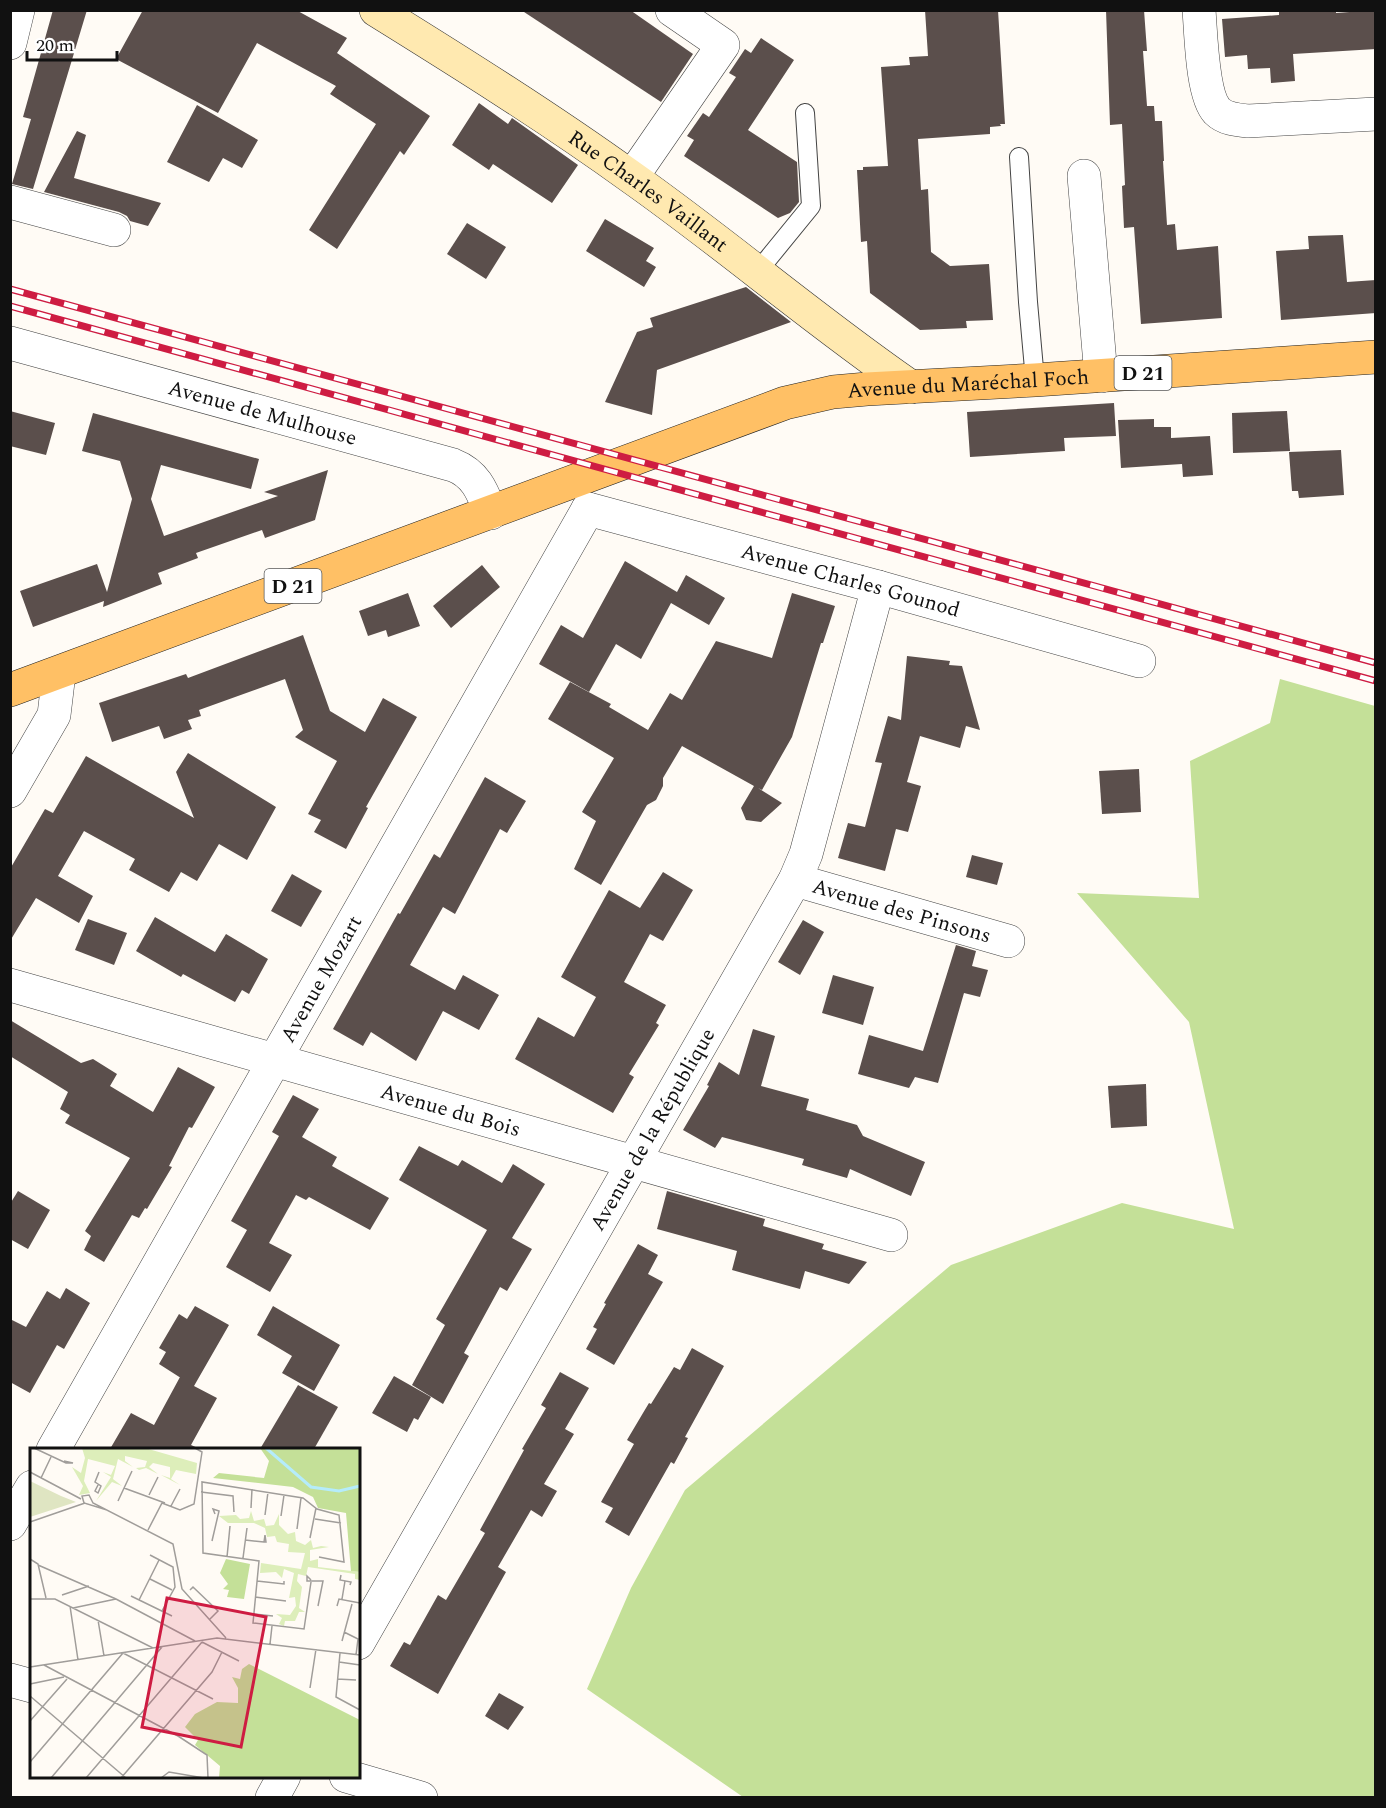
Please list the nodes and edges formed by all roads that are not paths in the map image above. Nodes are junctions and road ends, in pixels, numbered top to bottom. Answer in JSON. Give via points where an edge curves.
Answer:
{"nodes":[{"id":1,"x":18,"y":10,"type":"edge"},
{"id":2,"x":376,"y":10,"type":"edge"},
{"id":3,"x":672,"y":10,"type":"edge"},
{"id":4,"x":1199,"y":10,"type":"edge"},
{"id":5,"x":10,"y":42,"type":"edge"},
{"id":6,"x":805,"y":113,"type":"dead end"},
{"id":7,"x":1376,"y":114,"type":"edge"},
{"id":8,"x":1019,"y":157,"type":"dead end"},
{"id":9,"x":1083,"y":176,"type":"dead end"},
{"id":10,"x":632,"y":177,"type":"junction"},
{"id":11,"x":10,"y":202,"type":"edge"},
{"id":12,"x":114,"y":230,"type":"dead end"},
{"id":13,"x":758,"y":271,"type":"junction"},
{"id":14,"x":10,"y":343,"type":"edge"},
{"id":15,"x":1376,"y":357,"type":"edge"},
{"id":16,"x":1101,"y":376,"type":"junction"},
{"id":17,"x":1035,"y":380,"type":"junction"},
{"id":18,"x":911,"y":387,"type":"junction"},
{"id":19,"x":582,"y":495,"type":"junction"},
{"id":20,"x":491,"y":513,"type":"junction"},
{"id":21,"x":878,"y":587,"type":"junction"},
{"id":22,"x":1139,"y":661,"type":"dead end"},
{"id":23,"x":59,"y":673,"type":"junction"},
{"id":24,"x":10,"y":690,"type":"edge"},
{"id":25,"x":10,"y":791,"type":"edge"},
{"id":26,"x":795,"y":880,"type":"junction"},
{"id":27,"x":1008,"y":941,"type":"dead end"},
{"id":28,"x":10,"y":985,"type":"edge"},
{"id":29,"x":273,"y":1061,"type":"junction"},
{"id":30,"x":634,"y":1162,"type":"junction"},
{"id":31,"x":891,"y":1235,"type":"dead end"},
{"id":32,"x":53,"y":1448,"type":"edge"},
{"id":33,"x":30,"y":1489,"type":"edge"},
{"id":34,"x":10,"y":1524,"type":"edge"},
{"id":35,"x":360,"y":1639,"type":"edge"},
{"id":36,"x":10,"y":1680,"type":"edge"},
{"id":37,"x":30,"y":1685,"type":"edge"},
{"id":38,"x":283,"y":1778,"type":"edge"},
{"id":39,"x":353,"y":1778,"type":"edge"},
{"id":40,"x":272,"y":1797,"type":"edge"},
{"id":41,"x":421,"y":1797,"type":"edge"}],
"edges":[{"from":1,"to":5,"type":"street"},
{"from":2,"to":10,"type":"main road","name":"Rue Charles Vaillant","via":[[504,89]]},
{"from":3,"to":10,"type":"street","via":[[723,45]]},
{"from":4,"to":7,"type":"street","via":[[1207,90],[1217,111],[1232,119],[1248,121]]},
{"from":6,"to":13,"type":"lane","via":[[811,206]]},
{"from":8,"to":17,"type":"lane"},
{"from":9,"to":16,"type":"street"},
{"from":10,"to":13,"type":"main road","name":"Rue Charles Vaillant"},
{"from":11,"to":12,"type":"street"},
{"from":13,"to":18,"type":"main road","name":"Rue Charles Vaillant"},
{"from":14,"to":20,"type":"street","name":"Avenue de Mulhouse","via":[[453,465],[476,480]]},
{"from":15,"to":16,"type":"main road","name":"Avenue du Maréchal Foch","number":"D 21"},
{"from":16,"to":17,"type":"main road","name":"Avenue du Maréchal Foch","number":"D 21"},
{"from":17,"to":18,"type":"main road","name":"Avenue du Maréchal Foch","number":"D 21"},
{"from":18,"to":19,"type":"main road","name":"Avenue du Maréchal Foch","number":"D 21","via":[[833,392],[745,416]]},
{"from":19,"to":20,"type":"main road","number":"D 21"},
{"from":19,"to":21,"type":"street","name":"Avenue Charles Gounod"},
{"from":19,"to":29,"type":"street","name":"Avenue Mozart"},
{"from":20,"to":23,"type":"main road","number":"D 21"},
{"from":21,"to":22,"type":"street","name":"Avenue Charles Gounod"},
{"from":21,"to":26,"type":"street","name":"Avenue de la République","via":[[806,854]]},
{"from":23,"to":24,"type":"main road","number":"D 21"},
{"from":23,"to":25,"type":"street","via":[[54,715]]},
{"from":26,"to":27,"type":"street","name":"Avenue des Pinsons"},
{"from":26,"to":30,"type":"street","name":"Avenue de la République"},
{"from":28,"to":29,"type":"street","name":"Avenue du Bois"},
{"from":29,"to":30,"type":"street","name":"Avenue du Bois"},
{"from":29,"to":32,"type":"street","name":"Avenue Mozart"},
{"from":30,"to":31,"type":"street","name":"Avenue du Bois"},
{"from":30,"to":35,"type":"street","name":"Avenue de la République"},
{"from":33,"to":34,"type":"street"},
{"from":36,"to":37,"type":"street"},
{"from":38,"to":40,"type":"street"},
{"from":39,"to":41,"type":"street"}]}
